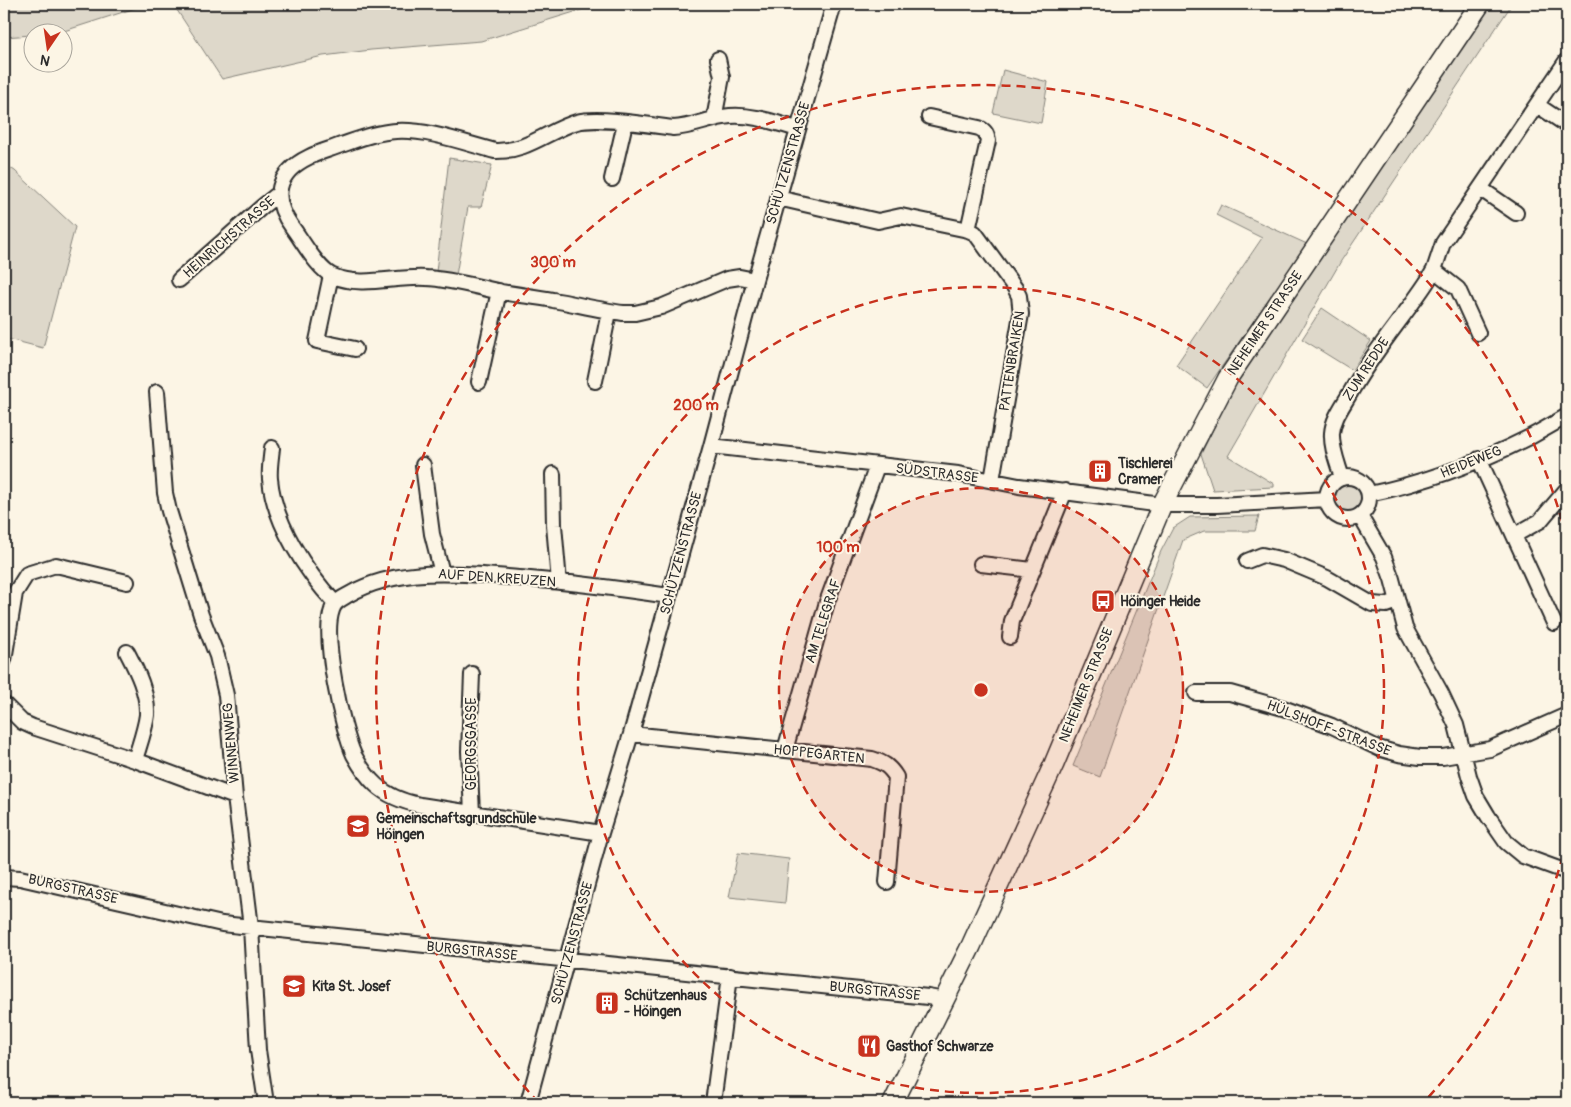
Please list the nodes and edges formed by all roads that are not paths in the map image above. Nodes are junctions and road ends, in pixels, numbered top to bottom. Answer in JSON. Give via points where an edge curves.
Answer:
{"nodes":[{"id":1,"x":834,"y":4,"type":"edge"},
{"id":2,"x":1480,"y":4,"type":"edge"},
{"id":3,"x":718,"y":60,"type":"dead end"},
{"id":4,"x":1567,"y":60,"type":"edge"},
{"id":5,"x":1537,"y":105,"type":"junction"},
{"id":6,"x":929,"y":117,"type":"dead end"},
{"id":7,"x":714,"y":119,"type":"junction"},
{"id":8,"x":625,"y":123,"type":"junction"},
{"id":9,"x":1567,"y":125,"type":"edge"},
{"id":10,"x":798,"y":129,"type":"junction"},
{"id":11,"x":612,"y":179,"type":"dead end"},
{"id":12,"x":1481,"y":189,"type":"junction"},
{"id":13,"x":278,"y":194,"type":"junction"},
{"id":14,"x":778,"y":198,"type":"junction"},
{"id":15,"x":1516,"y":212,"type":"dead end"},
{"id":16,"x":968,"y":230,"type":"junction"},
{"id":17,"x":1434,"y":270,"type":"junction"},
{"id":18,"x":331,"y":276,"type":"junction"},
{"id":19,"x":179,"y":280,"type":"dead end"},
{"id":20,"x":755,"y":280,"type":"junction"},
{"id":21,"x":499,"y":291,"type":"junction"},
{"id":22,"x":609,"y":312,"type":"junction"},
{"id":23,"x":1478,"y":333,"type":"dead end"},
{"id":24,"x":355,"y":349,"type":"dead end"},
{"id":25,"x":595,"y":381,"type":"dead end"},
{"id":26,"x":479,"y":382,"type":"dead end"},
{"id":27,"x":157,"y":392,"type":"dead end"},
{"id":28,"x":1567,"y":416,"type":"edge"},
{"id":29,"x":711,"y":446,"type":"junction"},
{"id":30,"x":272,"y":448,"type":"dead end"},
{"id":31,"x":1480,"y":459,"type":"junction"},
{"id":32,"x":423,"y":465,"type":"dead end"},
{"id":33,"x":877,"y":466,"type":"junction"},
{"id":34,"x":553,"y":474,"type":"dead end"},
{"id":35,"x":1342,"y":478,"type":"junction"},
{"id":36,"x":992,"y":480,"type":"junction"},
{"id":37,"x":1567,"y":489,"type":"edge"},
{"id":38,"x":1065,"y":492,"type":"junction"},
{"id":39,"x":1369,"y":494,"type":"junction"},
{"id":40,"x":1327,"y":499,"type":"junction"},
{"id":41,"x":1162,"y":505,"type":"junction"},
{"id":42,"x":1360,"y":516,"type":"junction"},
{"id":43,"x":1515,"y":535,"type":"junction"},
{"id":44,"x":1247,"y":561,"type":"dead end"},
{"id":45,"x":981,"y":564,"type":"dead end"},
{"id":46,"x":1032,"y":570,"type":"junction"},
{"id":47,"x":442,"y":573,"type":"junction"},
{"id":48,"x":127,"y":582,"type":"dead end"},
{"id":49,"x":559,"y":582,"type":"junction"},
{"id":50,"x":669,"y":596,"type":"junction"},
{"id":51,"x":1397,"y":601,"type":"junction"},
{"id":52,"x":335,"y":603,"type":"junction"},
{"id":53,"x":1554,"y":623,"type":"dead end"},
{"id":54,"x":1010,"y":637,"type":"dead end"},
{"id":55,"x":127,"y":652,"type":"dead end"},
{"id":56,"x":4,"y":660,"type":"edge"},
{"id":57,"x":472,"y":674,"type":"dead end"},
{"id":58,"x":1196,"y":693,"type":"dead end"},
{"id":59,"x":4,"y":704,"type":"edge"},
{"id":60,"x":1567,"y":715,"type":"edge"},
{"id":61,"x":631,"y":734,"type":"junction"},
{"id":62,"x":786,"y":750,"type":"junction"},
{"id":63,"x":1464,"y":754,"type":"junction"},
{"id":64,"x":136,"y":760,"type":"junction"},
{"id":65,"x":235,"y":797,"type":"junction"},
{"id":66,"x":472,"y":813,"type":"junction"},
{"id":67,"x":601,"y":833,"type":"junction"},
{"id":68,"x":1567,"y":872,"type":"edge"},
{"id":69,"x":4,"y":877,"type":"edge"},
{"id":70,"x":887,"y":882,"type":"dead end"},
{"id":71,"x":251,"y":927,"type":"junction"},
{"id":72,"x":567,"y":961,"type":"junction"},
{"id":73,"x":730,"y":976,"type":"junction"},
{"id":74,"x":945,"y":1000,"type":"junction"},
{"id":75,"x":266,"y":1103,"type":"edge"},
{"id":76,"x":528,"y":1103,"type":"edge"},
{"id":77,"x":713,"y":1103,"type":"edge"},
{"id":78,"x":893,"y":1103,"type":"edge"}],
"edges":[{"from":1,"to":10,"type":"street","name":"SCHÜTZENSTRASSE"},
{"from":2,"to":41,"type":"main road","name":"NEHEIMER STRASSE","via":[[1228,378]]},
{"from":3,"to":7,"type":"street","via":[[722,77]]},
{"from":4,"to":5,"type":"street","name":"ZUM REDDE"},
{"from":5,"to":9,"type":"street"},
{"from":5,"to":12,"type":"street","name":"ZUM REDDE"},
{"from":6,"to":16,"type":"street","via":[[979,128],[986,133],[988,141]]},
{"from":7,"to":8,"type":"street","name":"HEINRICHSTRASSE","via":[[673,128]]},
{"from":7,"to":10,"type":"street","name":"HEINRICHSTRASSE","via":[[749,117]]},
{"from":8,"to":11,"type":"street"},
{"from":8,"to":13,"type":"street","name":"HEINRICHSTRASSE","via":[[578,121],[523,147],[504,151],[418,132],[373,134],[310,156],[286,176]]},
{"from":10,"to":14,"type":"street","name":"SCHÜTZENSTRASSE"},
{"from":12,"to":15,"type":"street"},
{"from":12,"to":17,"type":"street","name":"ZUM REDDE","via":[[1443,243]]},
{"from":13,"to":18,"type":"street","name":"HEINRICHSTRASSE","via":[[284,215]]},
{"from":13,"to":19,"type":"street","name":"HEINRICHSTRASSE"},
{"from":14,"to":16,"type":"street","via":[[878,221],[901,216]]},
{"from":14,"to":20,"type":"street","name":"SCHÜTZENSTRASSE"},
{"from":16,"to":36,"type":"street","name":"PATTENBRAIKEN","via":[[975,233],[1015,288],[1021,305]]},
{"from":17,"to":23,"type":"street","via":[[1458,290]]},
{"from":17,"to":35,"type":"street","name":"ZUM REDDE","via":[[1364,367],[1338,414],[1332,436]]},
{"from":18,"to":21,"type":"street","via":[[360,281],[426,278]]},
{"from":18,"to":24,"type":"street","via":[[317,341]]},
{"from":20,"to":22,"type":"street","via":[[727,279],[647,311]]},
{"from":20,"to":29,"type":"street","name":"SCHÜTZENSTRASSE"},
{"from":21,"to":22,"type":"street"},
{"from":21,"to":26,"type":"street"},
{"from":22,"to":25,"type":"street"},
{"from":27,"to":65,"type":"street","name":"WINNENWEG","via":[[168,511],[223,676]]},
{"from":28,"to":31,"type":"street","name":"HEIDEWEG"},
{"from":29,"to":33,"type":"street","name":"SÜDSTRASSE"},
{"from":29,"to":50,"type":"street","name":"SCHÜTZENSTRASSE"},
{"from":30,"to":52,"type":"street","via":[[270,479],[277,512],[296,551]]},
{"from":31,"to":39,"type":"street","name":"HEIDEWEG","via":[[1430,478]]},
{"from":31,"to":43,"type":"street"},
{"from":32,"to":47,"type":"street","via":[[432,534]]},
{"from":33,"to":36,"type":"street","name":"SÜDSTRASSE"},
{"from":33,"to":62,"type":"street","name":"AM TELEGRAF","via":[[827,602]]},
{"from":34,"to":49,"type":"street"},
{"from":35,"to":39,"type":"street","via":[[1362,482]]},
{"from":35,"to":40,"type":"street","via":[[1331,486]]},
{"from":36,"to":38,"type":"street","name":"SÜDSTRASSE"},
{"from":37,"to":43,"type":"street","via":[[1540,521]]},
{"from":38,"to":41,"type":"street","name":"SÜDSTRASSE"},
{"from":38,"to":46,"type":"street"},
{"from":39,"to":42,"type":"street","via":[[1368,506]]},
{"from":40,"to":41,"type":"street"},
{"from":40,"to":42,"type":"street","via":[[1331,511],[1341,518]]},
{"from":41,"to":74,"type":"main road","name":"NEHEIMER STRASSE","via":[[1054,764]]},
{"from":42,"to":51,"type":"street","via":[[1384,557]]},
{"from":43,"to":53,"type":"street"},
{"from":44,"to":51,"type":"street","via":[[1262,555],[1284,560],[1327,578],[1372,604],[1386,605]]},
{"from":45,"to":46,"type":"street"},
{"from":46,"to":54,"type":"street","via":[[1012,621]]},
{"from":47,"to":49,"type":"street","name":"AUF DEN KREUZEN"},
{"from":47,"to":52,"type":"street","name":"AUF DEN KREUZEN","via":[[371,585]]},
{"from":48,"to":56,"type":"street","via":[[56,565],[27,574],[15,592]]},
{"from":49,"to":50,"type":"street","name":"AUF DEN KREUZEN"},
{"from":50,"to":61,"type":"street","name":"SCHÜTZENSTRASSE"},
{"from":51,"to":63,"type":"street","via":[[1405,628],[1456,725]]},
{"from":52,"to":66,"type":"street","via":[[330,625],[333,673],[347,736],[364,771],[376,786],[393,798]]},
{"from":55,"to":64,"type":"street","via":[[139,674],[146,703],[145,725]]},
{"from":57,"to":66,"type":"street","name":"GEORGSGASSE"},
{"from":58,"to":63,"type":"street","name":"HÜLSHOFF-STRASSE","via":[[1230,693],[1283,708],[1399,754],[1443,758]]},
{"from":59,"to":64,"type":"street","via":[[33,728]]},
{"from":60,"to":63,"type":"street","name":"HÜLSHOFF-STRASSE","via":[[1490,749]]},
{"from":61,"to":62,"type":"street","name":"HOPPEGARTEN"},
{"from":61,"to":67,"type":"street","name":"SCHÜTZENSTRASSE"},
{"from":62,"to":70,"type":"street","name":"HOPPEGARTEN","via":[[872,759],[890,768],[896,777],[896,788]]},
{"from":63,"to":68,"type":"street","via":[[1476,796],[1506,842],[1523,856]]},
{"from":64,"to":65,"type":"street"},
{"from":65,"to":71,"type":"street","name":"WINNENWEG"},
{"from":66,"to":67,"type":"street"},
{"from":67,"to":72,"type":"street","name":"SCHÜTZENSTRASSE"},
{"from":69,"to":71,"type":"street","name":"BURGSTRASSE","via":[[222,924]]},
{"from":71,"to":72,"type":"street","name":"BURGSTRASSE"},
{"from":71,"to":75,"type":"street","name":"WINNENWEG","via":[[258,1050]]},
{"from":72,"to":73,"type":"street","name":"BURGSTRASSE"},
{"from":72,"to":76,"type":"street","name":"SCHÜTZENSTRASSE"},
{"from":73,"to":74,"type":"street","name":"BURGSTRASSE"},
{"from":73,"to":77,"type":"street"},
{"from":74,"to":78,"type":"main road","name":"NEHEIMER STRASSE"}]}
